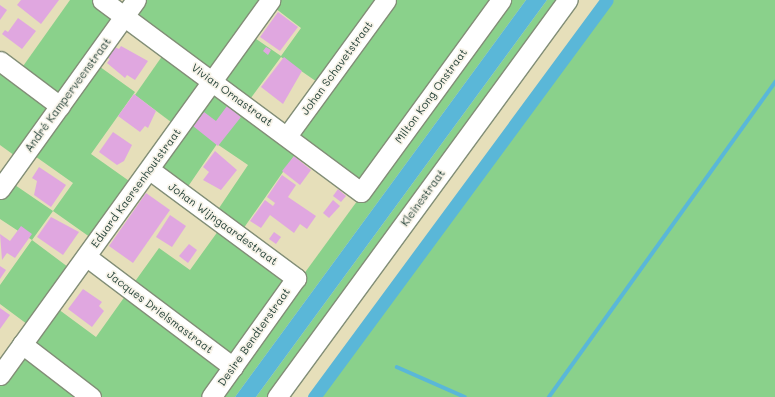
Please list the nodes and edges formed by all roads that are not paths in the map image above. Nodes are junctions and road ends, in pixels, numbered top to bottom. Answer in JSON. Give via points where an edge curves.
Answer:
{"nodes":[{"id":1,"x":102,"y":0,"type":"edge"},
{"id":2,"x":136,"y":0,"type":"edge"},
{"id":3,"x":270,"y":0,"type":"edge"},
{"id":4,"x":386,"y":0,"type":"edge"},
{"id":5,"x":501,"y":0,"type":"edge"},
{"id":6,"x":568,"y":0,"type":"edge"},
{"id":7,"x":124,"y":16,"type":"junction"},
{"id":8,"x":0,"y":61,"type":"edge"},
{"id":9,"x":212,"y":81,"type":"junction"},
{"id":10,"x":60,"y":106,"type":"junction"},
{"id":11,"x":287,"y":136,"type":"junction"},
{"id":12,"x":150,"y":170,"type":"junction"},
{"id":13,"x":0,"y":190,"type":"edge"},
{"id":14,"x":361,"y":192,"type":"joint"},
{"id":15,"x":87,"y":257,"type":"junction"},
{"id":16,"x":296,"y":278,"type":"joint"},
{"id":17,"x":22,"y":344,"type":"junction"},
{"id":18,"x":233,"y":367,"type":"junction"},
{"id":19,"x":0,"y":375,"type":"edge"},
{"id":20,"x":91,"y":397,"type":"edge"},
{"id":21,"x":211,"y":397,"type":"edge"},
{"id":22,"x":277,"y":397,"type":"edge"}],
"edges":[{"from":1,"to":7,"type":"street","name":"Vivian Ornastraat"},
{"from":2,"to":7,"type":"street","name":"André Kamperveenstraat"},
{"from":3,"to":9,"type":"street","name":"Eduard Kaersenhoutstraat"},
{"from":4,"to":11,"type":"street","name":"Johan Schavetstraat"},
{"from":5,"to":14,"type":"street","name":"Milton Kong Onstraat"},
{"from":6,"to":22,"type":"street","name":"Kleinestraat"},
{"from":7,"to":9,"type":"street","name":"Vivian Ornastraat"},
{"from":7,"to":10,"type":"street","name":"André Kamperveenstraat"},
{"from":8,"to":10,"type":"street"},
{"from":9,"to":11,"type":"street","name":"Vivian Ornastraat"},
{"from":9,"to":12,"type":"street","name":"Eduard Kaersenhoutstraat"},
{"from":10,"to":13,"type":"street","name":"André Kamperveenstraat"},
{"from":11,"to":14,"type":"street","name":"Vivian Ornastraat"},
{"from":12,"to":15,"type":"street","name":"Eduard Kaersenhoutstraat"},
{"from":12,"to":16,"type":"street","name":"Johan Wijngaardestraat"},
{"from":15,"to":17,"type":"street","name":"Eduard Kaersenhoutstraat"},
{"from":15,"to":18,"type":"street","name":"Jacques Drielsmastraat"},
{"from":16,"to":18,"type":"street","name":"Desire Bendterstraat"},
{"from":17,"to":19,"type":"street","name":"Eduard Kaersenhoutstraat"},
{"from":17,"to":20,"type":"street"},
{"from":18,"to":21,"type":"street","name":"Desire Bendterstraat"}]}
